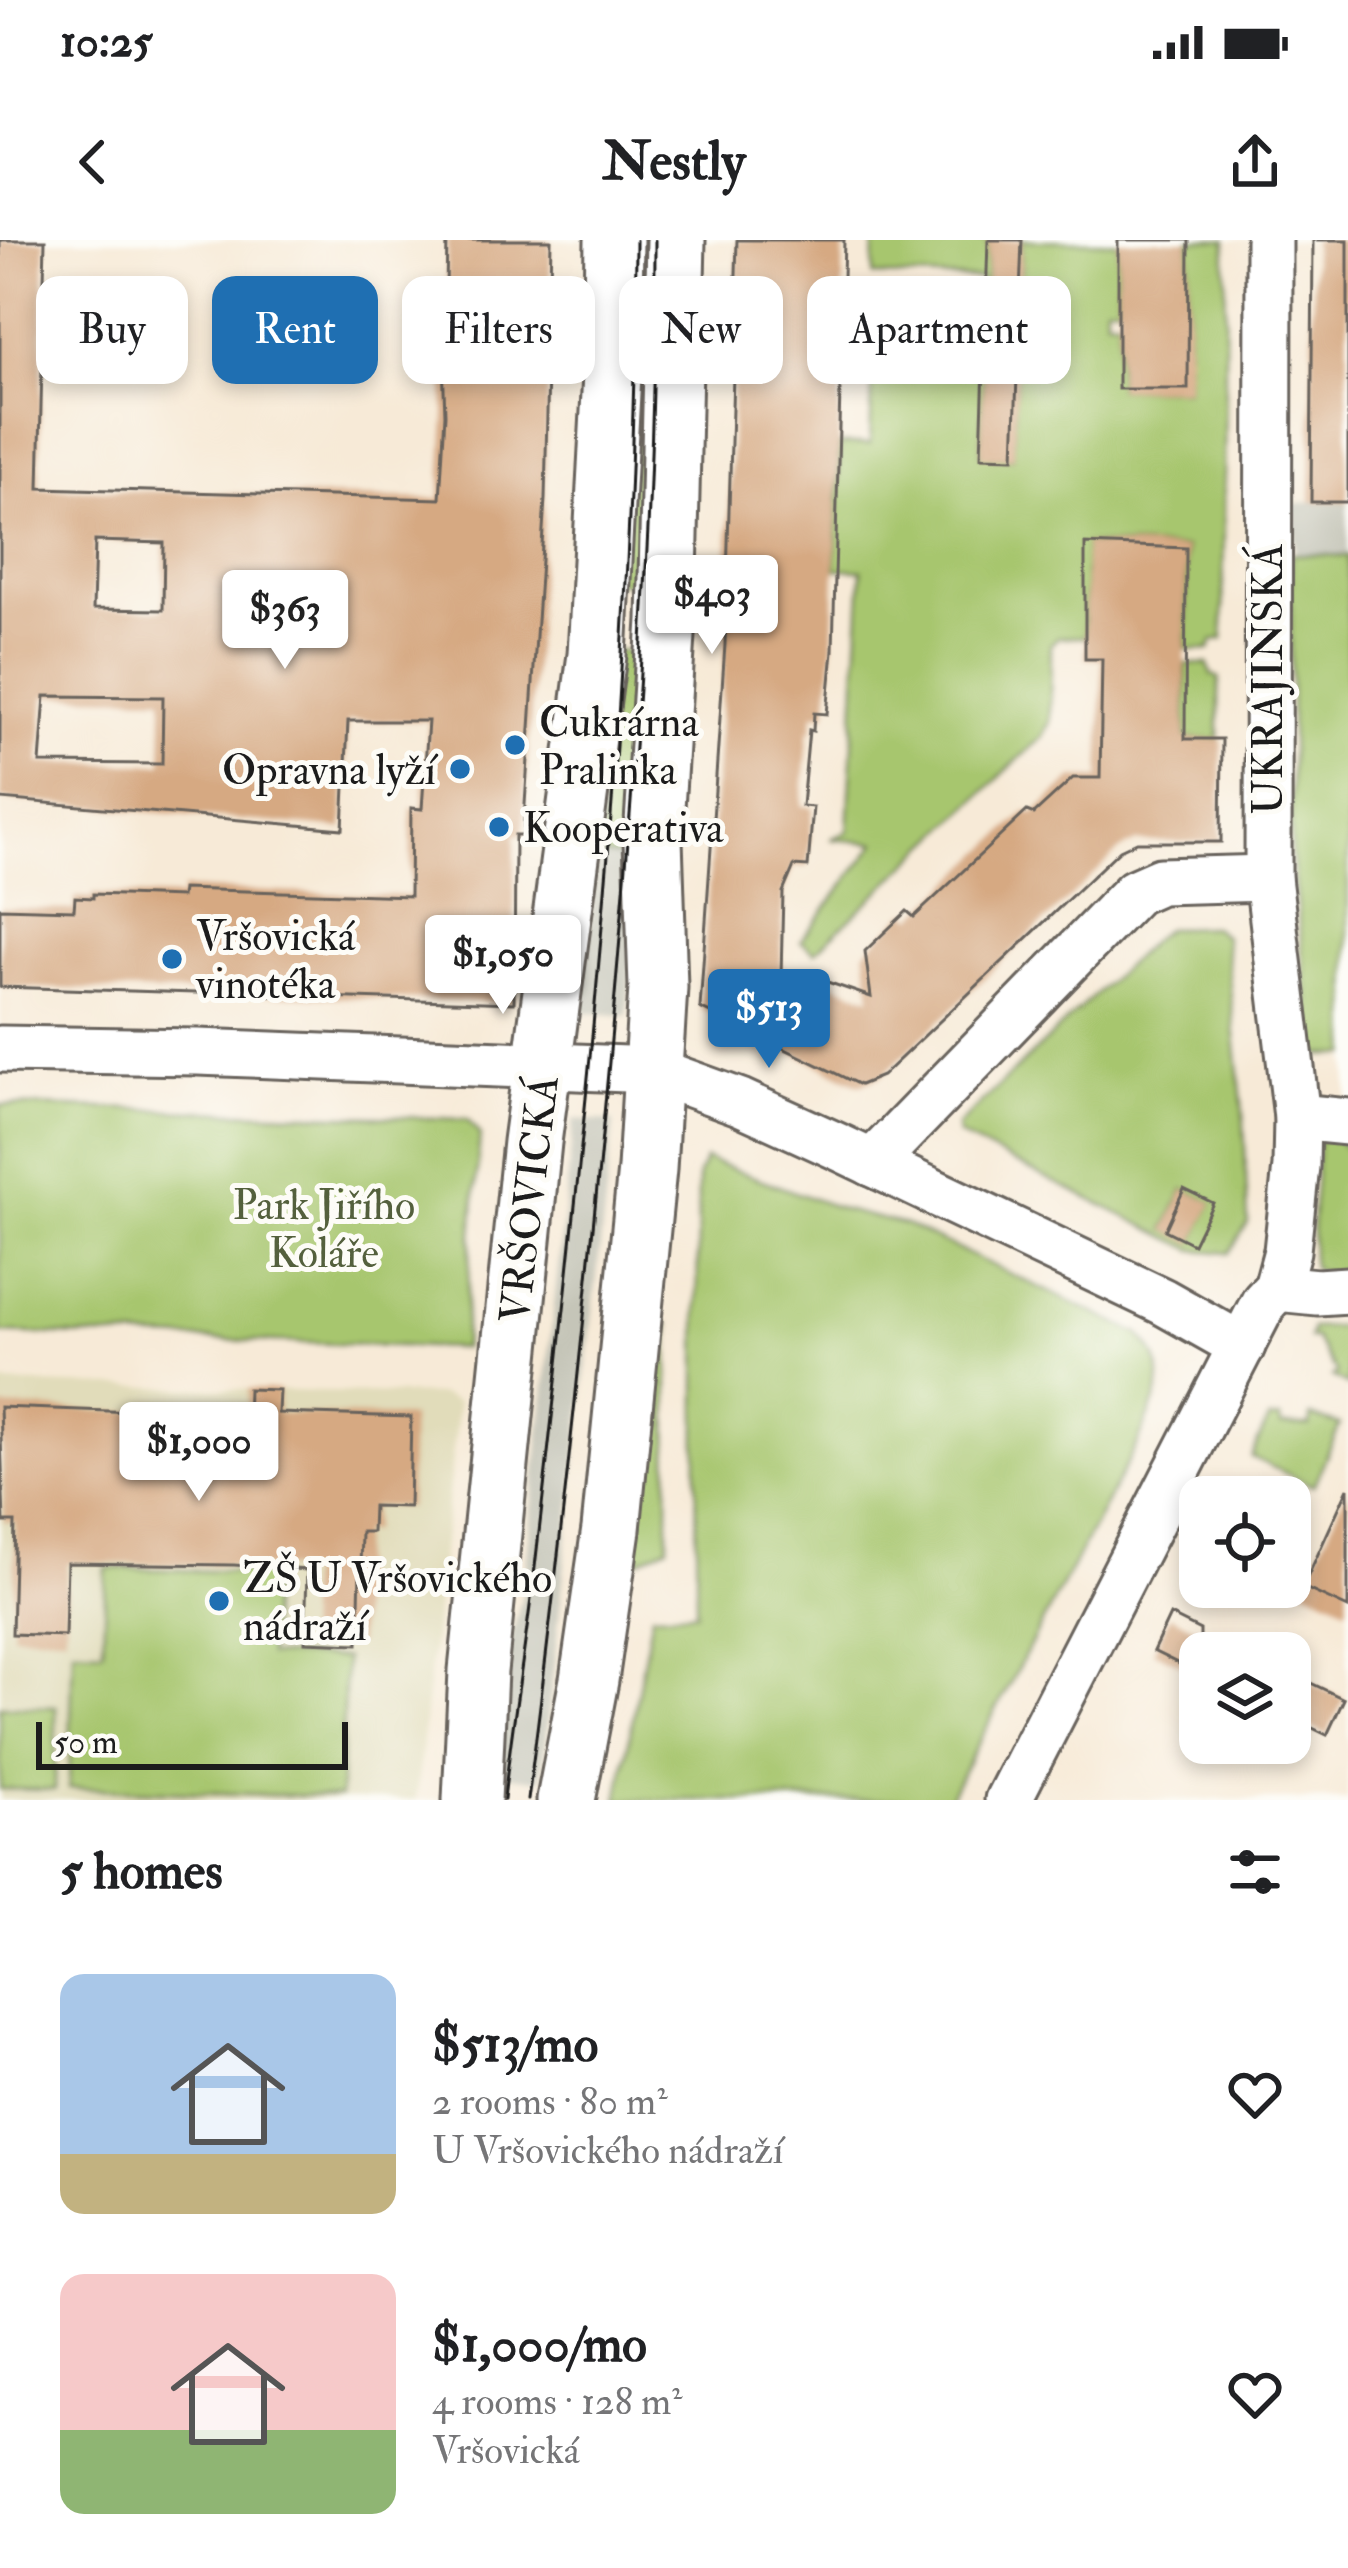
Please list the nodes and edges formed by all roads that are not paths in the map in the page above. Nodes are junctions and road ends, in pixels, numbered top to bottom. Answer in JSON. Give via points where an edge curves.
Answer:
{"nodes":[{"id":1,"x":614,"y":240,"type":"edge"},
{"id":2,"x":676,"y":240,"type":"edge"},
{"id":3,"x":1269,"y":240,"type":"edge"},
{"id":4,"x":600,"y":615,"type":"junction"},
{"id":5,"x":668,"y":620,"type":"junction"},
{"id":6,"x":1268,"y":878,"type":"junction"},
{"id":7,"x":0,"y":1049,"type":"edge"},
{"id":8,"x":544,"y":1065,"type":"junction"},
{"id":9,"x":652,"y":1070,"type":"junction"},
{"id":10,"x":1297,"y":1117,"type":"junction"},
{"id":11,"x":1348,"y":1122,"type":"edge"},
{"id":12,"x":872,"y":1163,"type":"junction"},
{"id":13,"x":1277,"y":1288,"type":"junction"},
{"id":14,"x":1348,"y":1290,"type":"edge"},
{"id":15,"x":1242,"y":1346,"type":"junction"},
{"id":16,"x":472,"y":1800,"type":"edge"},
{"id":17,"x":566,"y":1800,"type":"edge"},
{"id":18,"x":1008,"y":1800,"type":"edge"}],
"edges":[{"from":1,"to":4,"type":"main road","name":"VRŠOVICKÁ"},
{"from":2,"to":5,"type":"main road"},
{"from":3,"to":6,"type":"street","name":"UKRAJINSKÁ"},
{"from":4,"to":5,"type":"main road"},
{"from":4,"to":8,"type":"main road","name":"VRŠOVICKÁ"},
{"from":5,"to":9,"type":"main road","via":[[653,839]]},
{"from":6,"to":10,"type":"street","name":"UKRAJINSKÁ"},
{"from":6,"to":12,"type":"street","via":[[1160,881],[1135,892]]},
{"from":7,"to":8,"type":"street"},
{"from":8,"to":9,"type":"street"},
{"from":8,"to":16,"type":"main road","name":"VRŠOVICKÁ"},
{"from":9,"to":12,"type":"street"},
{"from":9,"to":17,"type":"main road","via":[[611,1528]]},
{"from":10,"to":11,"type":"street"},
{"from":10,"to":13,"type":"street","name":"UKRAJINSKÁ","via":[[1291,1222]]},
{"from":12,"to":15,"type":"street"},
{"from":13,"to":14,"type":"street"},
{"from":13,"to":15,"type":"street","name":"UKRAJINSKÁ"},
{"from":15,"to":18,"type":"street","name":"UKRAJINSKÁ"}]}
